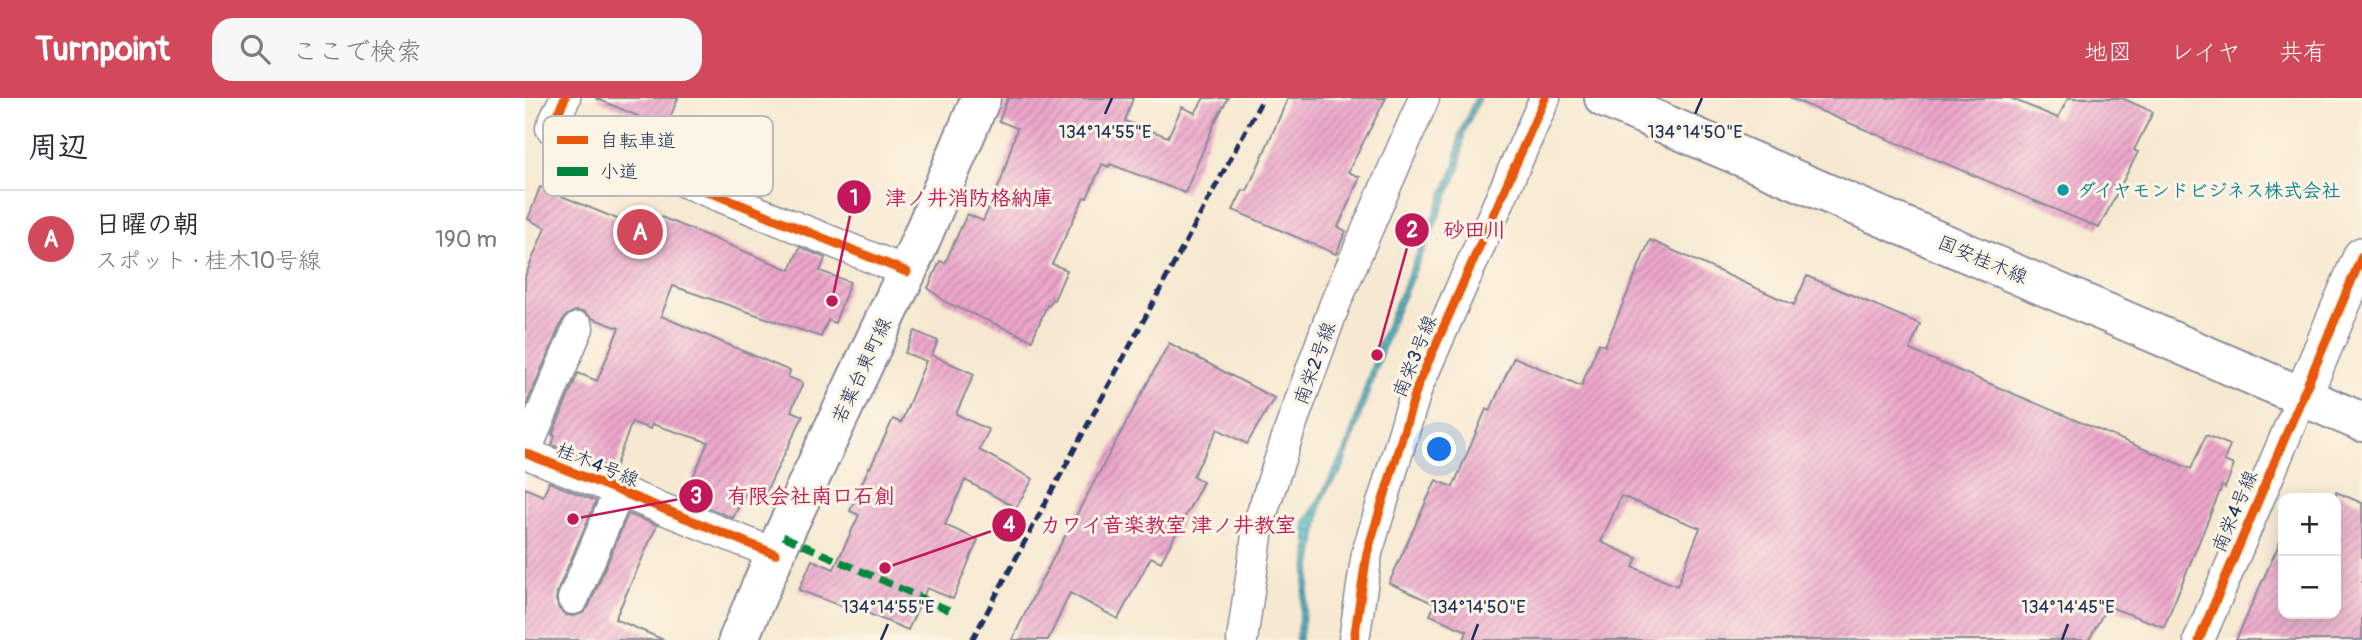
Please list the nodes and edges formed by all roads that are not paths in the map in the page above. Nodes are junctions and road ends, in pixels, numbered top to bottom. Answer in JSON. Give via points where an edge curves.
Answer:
{"nodes":[{"id":1,"x":565,"y":98,"type":"edge"},
{"id":2,"x":981,"y":98,"type":"edge"},
{"id":3,"x":1424,"y":98,"type":"edge"},
{"id":4,"x":1545,"y":98,"type":"edge"},
{"id":5,"x":1604,"y":98,"type":"edge"},
{"id":6,"x":557,"y":116,"type":"edge"},
{"id":7,"x":719,"y":196,"type":"edge"},
{"id":8,"x":2362,"y":256,"type":"edge"},
{"id":9,"x":907,"y":272,"type":"junction"},
{"id":10,"x":578,"y":328,"type":"dead end"},
{"id":11,"x":2303,"y":395,"type":"junction"},
{"id":12,"x":2362,"y":422,"type":"edge"},
{"id":13,"x":525,"y":453,"type":"edge"},
{"id":14,"x":619,"y":491,"type":"junction"},
{"id":15,"x":775,"y":554,"type":"junction"},
{"id":16,"x":573,"y":599,"type":"dead end"},
{"id":17,"x":738,"y":640,"type":"edge"},
{"id":18,"x":1242,"y":640,"type":"edge"},
{"id":19,"x":1354,"y":640,"type":"edge"},
{"id":20,"x":2199,"y":640,"type":"edge"}],
"edges":[{"from":1,"to":6,"type":"street"},
{"from":2,"to":9,"type":"main road","name":"若葉台東町線"},
{"from":3,"to":18,"type":"street","name":"南栄2号線","via":[[1335,304],[1259,522]]},
{"from":4,"to":19,"type":"street","name":"南栄3号線","via":[[1418,385],[1367,553]]},
{"from":5,"to":11,"type":"main road","name":"国安桂木線"},
{"from":7,"to":9,"type":"street"},
{"from":8,"to":11,"type":"street"},
{"from":9,"to":15,"type":"main road","name":"若葉台東町線"},
{"from":10,"to":13,"type":"street"},
{"from":11,"to":12,"type":"main road","name":"国安桂木線"},
{"from":11,"to":20,"type":"street","name":"南栄4号線"},
{"from":13,"to":14,"type":"street","name":"桂木4号線"},
{"from":14,"to":15,"type":"street","name":"桂木4号線"},
{"from":14,"to":16,"type":"street"},
{"from":15,"to":17,"type":"main road","name":"若葉台東町線"}]}
